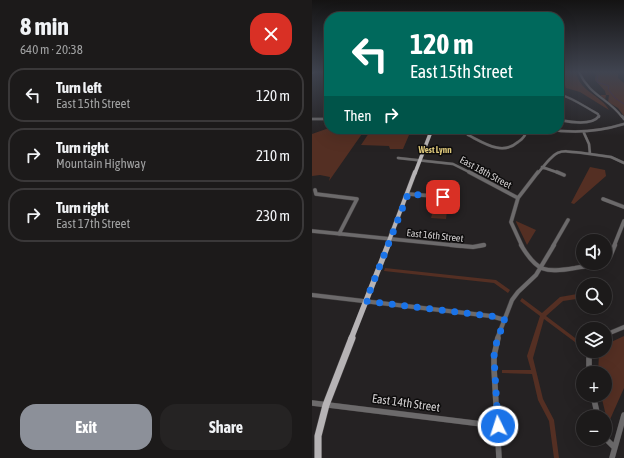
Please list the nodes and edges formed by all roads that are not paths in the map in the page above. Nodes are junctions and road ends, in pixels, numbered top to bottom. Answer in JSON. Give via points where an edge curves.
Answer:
{"nodes":[{"id":1,"x":595,"y":93,"type":"edge"},
{"id":2,"x":564,"y":95,"type":"edge"},
{"id":3,"x":312,"y":119,"type":"edge"},
{"id":4,"x":324,"y":119,"type":"edge"},
{"id":5,"x":624,"y":119,"type":"edge"},
{"id":6,"x":564,"y":120,"type":"edge"},
{"id":7,"x":624,"y":124,"type":"edge"},
{"id":8,"x":564,"y":131,"type":"edge"},
{"id":9,"x":584,"y":133,"type":"junction"},
{"id":10,"x":430,"y":134,"type":"edge"},
{"id":11,"x":468,"y":134,"type":"edge"},
{"id":12,"x":526,"y":134,"type":"edge"},
{"id":13,"x":590,"y":154,"type":"junction"},
{"id":14,"x":398,"y":158,"type":"dead end"},
{"id":15,"x":421,"y":160,"type":"junction"},
{"id":16,"x":624,"y":163,"type":"edge"},
{"id":17,"x":542,"y":167,"type":"junction"},
{"id":18,"x":564,"y":175,"type":"dead end"},
{"id":19,"x":314,"y":190,"type":"dead end"},
{"id":20,"x":408,"y":194,"type":"junction"},
{"id":21,"x":518,"y":198,"type":"junction"},
{"id":22,"x":604,"y":199,"type":"dead end"},
{"id":23,"x":448,"y":205,"type":"dead end"},
{"id":24,"x":624,"y":207,"type":"edge"},
{"id":25,"x":568,"y":220,"type":"dead end"},
{"id":26,"x":624,"y":221,"type":"edge"},
{"id":27,"x":312,"y":231,"type":"edge"},
{"id":28,"x":339,"y":234,"type":"junction"},
{"id":29,"x":390,"y":239,"type":"junction"},
{"id":30,"x":484,"y":245,"type":"dead end"},
{"id":31,"x":612,"y":251,"type":"edge"},
{"id":32,"x":541,"y":268,"type":"junction"},
{"id":33,"x":576,"y":268,"type":"edge"},
{"id":34,"x":312,"y":295,"type":"edge"},
{"id":35,"x":366,"y":301,"type":"junction"},
{"id":36,"x":505,"y":320,"type":"junction"},
{"id":37,"x":624,"y":327,"type":"edge"},
{"id":38,"x":612,"y":332,"type":"edge"},
{"id":39,"x":312,"y":403,"type":"edge"},
{"id":40,"x":326,"y":405,"type":"junction"},
{"id":41,"x":624,"y":414,"type":"edge"},
{"id":42,"x":498,"y":426,"type":"junction"},
{"id":43,"x":614,"y":447,"type":"joint"},
{"id":44,"x":318,"y":458,"type":"edge"},
{"id":45,"x":499,"y":458,"type":"edge"},
{"id":46,"x":612,"y":458,"type":"edge"}],
"edges":[{"from":1,"to":5,"type":"street","via":[[616,107]]},
{"from":2,"to":6,"type":"street","via":[[571,97],[599,117],[592,120]]},
{"from":3,"to":4,"type":"street"},
{"from":7,"to":9,"type":"street"},
{"from":8,"to":9,"type":"street"},
{"from":9,"to":13,"type":"street"},
{"from":10,"to":15,"type":"main road"},
{"from":11,"to":12,"type":"street","via":[[504,150],[515,146]]},
{"from":13,"to":16,"type":"street","via":[[606,156]]},
{"from":13,"to":17,"type":"street","via":[[556,152]]},
{"from":14,"to":15,"type":"street","name":"East 18th Street"},
{"from":15,"to":20,"type":"main road"},
{"from":15,"to":21,"type":"street","name":"East 18th Street","via":[[446,162],[458,166]]},
{"from":17,"to":18,"type":"street"},
{"from":17,"to":21,"type":"street"},
{"from":19,"to":28,"type":"street","via":[[319,195],[357,199]]},
{"from":20,"to":23,"type":"street","via":[[446,197],[449,200]]},
{"from":20,"to":29,"type":"main road"},
{"from":21,"to":32,"type":"street","via":[[511,222],[526,251]]},
{"from":22,"to":24,"type":"street"},
{"from":25,"to":32,"type":"street"},
{"from":26,"to":31,"type":"street"},
{"from":27,"to":28,"type":"street","name":"East 16th Street"},
{"from":28,"to":29,"type":"street","name":"East 16th Street"},
{"from":29,"to":30,"type":"street","name":"East 16th Street","via":[[473,247]]},
{"from":29,"to":35,"type":"main road"},
{"from":32,"to":33,"type":"street","via":[[549,271]]},
{"from":32,"to":36,"type":"street","via":[[515,296]]},
{"from":34,"to":35,"type":"street"},
{"from":35,"to":36,"type":"street","via":[[491,316]]},
{"from":35,"to":40,"type":"main road"},
{"from":36,"to":42,"type":"street","via":[[494,356]]},
{"from":37,"to":38,"type":"street"},
{"from":39,"to":40,"type":"street","name":"East 14th Street"},
{"from":40,"to":42,"type":"street","name":"East 14th Street"},
{"from":40,"to":44,"type":"main road","via":[[318,436]]},
{"from":41,"to":43,"type":"street"},
{"from":42,"to":45,"type":"street"},
{"from":43,"to":46,"type":"street"}]}
